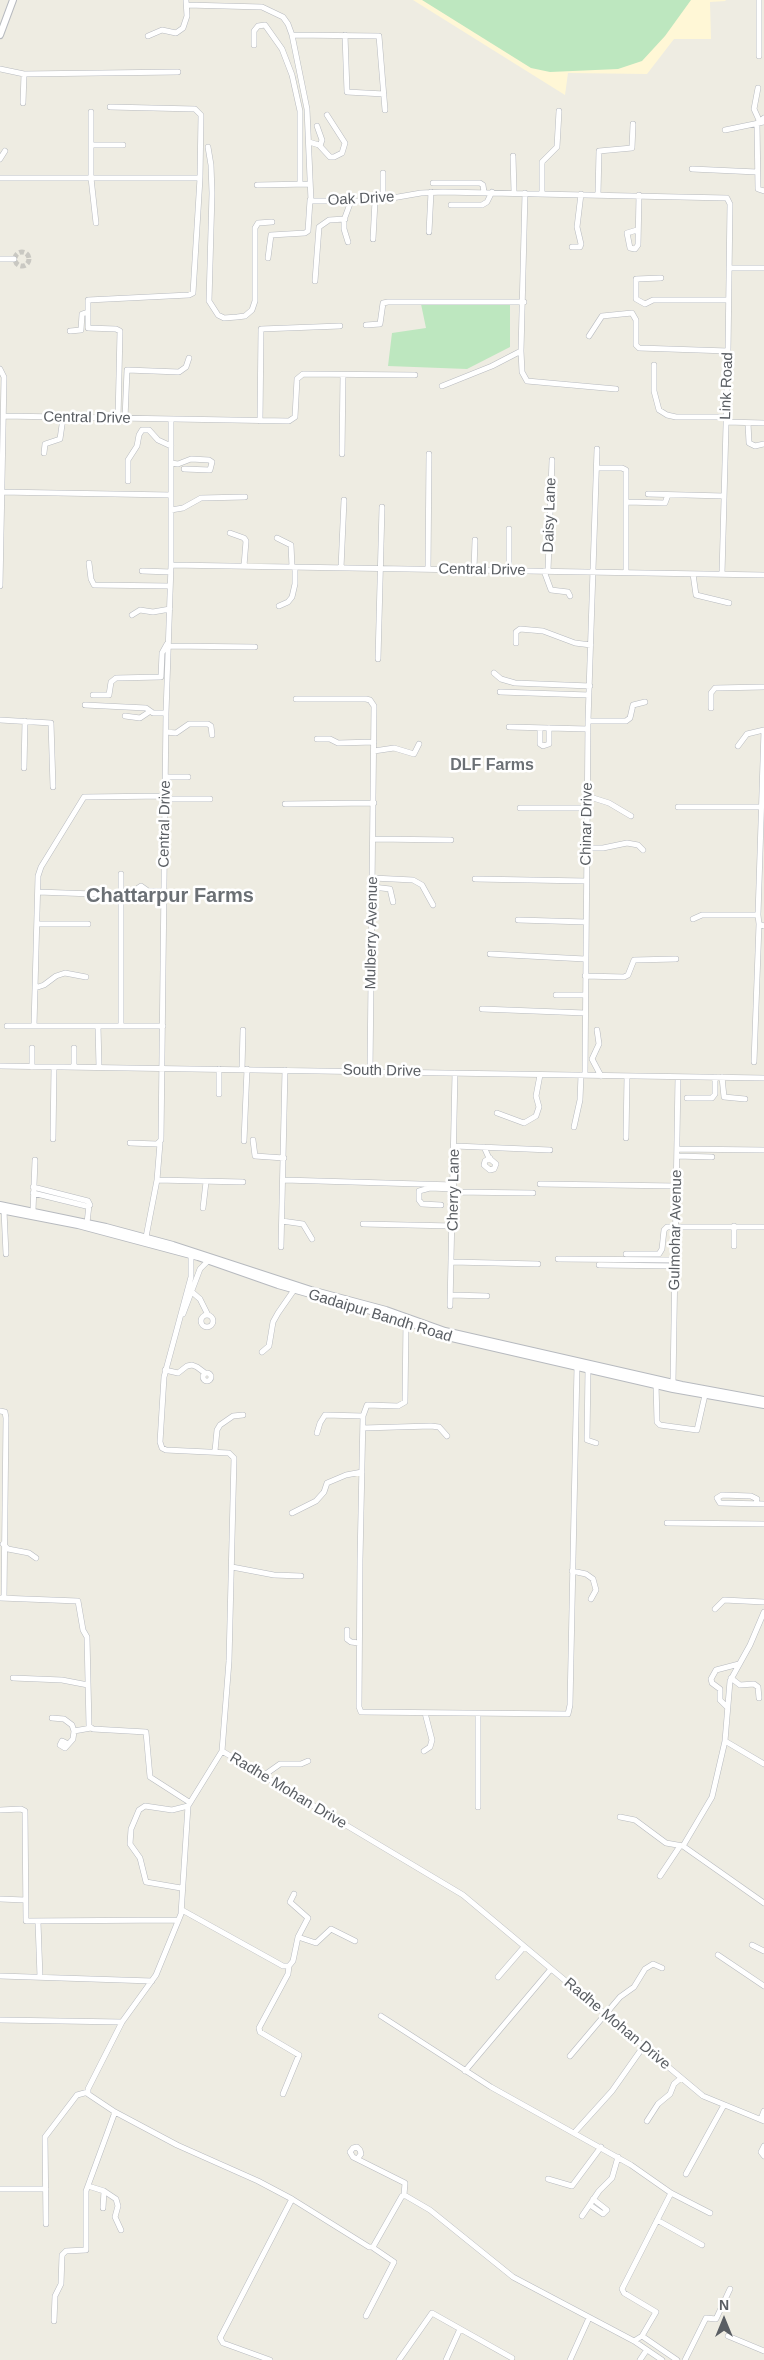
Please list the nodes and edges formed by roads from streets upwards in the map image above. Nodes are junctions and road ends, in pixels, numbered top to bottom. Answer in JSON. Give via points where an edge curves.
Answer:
{"nodes":[{"id":1,"x":13,"y":0,"type":"edge"},
{"id":2,"x":759,"y":0,"type":"edge"},
{"id":3,"x":186,"y":2,"type":"edge"},
{"id":4,"x":0,"y":35,"type":"edge"},
{"id":5,"x":292,"y":35,"type":"junction"},
{"id":6,"x":345,"y":35,"type":"junction"},
{"id":7,"x":148,"y":36,"type":"dead end"},
{"id":8,"x":254,"y":45,"type":"dead end"},
{"id":9,"x":758,"y":56,"type":"dead end"},
{"id":10,"x":0,"y":69,"type":"edge"},
{"id":11,"x":178,"y":72,"type":"dead end"},
{"id":12,"x":24,"y":74,"type":"junction"},
{"id":13,"x":758,"y":88,"type":"dead end"},
{"id":14,"x":384,"y":94,"type":"junction"},
{"id":15,"x":23,"y":104,"type":"dead end"},
{"id":16,"x":110,"y":107,"type":"dead end"},
{"id":17,"x":384,"y":110,"type":"dead end"},
{"id":18,"x":559,"y":111,"type":"dead end"},
{"id":19,"x":91,"y":112,"type":"dead end"},
{"id":20,"x":327,"y":115,"type":"dead end"},
{"id":21,"x":761,"y":121,"type":"edge"},
{"id":22,"x":633,"y":124,"type":"dead end"},
{"id":23,"x":316,"y":126,"type":"dead end"},
{"id":24,"x":725,"y":130,"type":"dead end"},
{"id":25,"x":309,"y":142,"type":"junction"},
{"id":26,"x":91,"y":145,"type":"junction"},
{"id":27,"x":123,"y":145,"type":"dead end"},
{"id":28,"x":320,"y":146,"type":"junction"},
{"id":29,"x":208,"y":147,"type":"dead end"},
{"id":30,"x":5,"y":151,"type":"dead end"},
{"id":31,"x":513,"y":156,"type":"dead end"},
{"id":32,"x":0,"y":159,"type":"edge"},
{"id":33,"x":692,"y":169,"type":"dead end"},
{"id":34,"x":383,"y":172,"type":"dead end"},
{"id":35,"x":757,"y":172,"type":"junction"},
{"id":36,"x":0,"y":178,"type":"edge"},
{"id":37,"x":91,"y":178,"type":"junction"},
{"id":38,"x":200,"y":178,"type":"junction"},
{"id":39,"x":433,"y":183,"type":"dead end"},
{"id":40,"x":300,"y":184,"type":"junction"},
{"id":41,"x":309,"y":184,"type":"junction"},
{"id":42,"x":257,"y":185,"type":"dead end"},
{"id":43,"x":764,"y":191,"type":"edge"},
{"id":44,"x":431,"y":192,"type":"junction"},
{"id":45,"x":484,"y":192,"type":"junction"},
{"id":46,"x":492,"y":192,"type":"junction"},
{"id":47,"x":514,"y":192,"type":"junction"},
{"id":48,"x":525,"y":193,"type":"junction"},
{"id":49,"x":542,"y":193,"type":"junction"},
{"id":50,"x":581,"y":194,"type":"junction"},
{"id":51,"x":598,"y":194,"type":"junction"},
{"id":52,"x":639,"y":195,"type":"junction"},
{"id":53,"x":727,"y":198,"type":"joint"},
{"id":54,"x":310,"y":200,"type":"junction"},
{"id":55,"x":383,"y":200,"type":"junction"},
{"id":56,"x":351,"y":201,"type":"junction"},
{"id":57,"x":375,"y":201,"type":"junction"},
{"id":58,"x":452,"y":205,"type":"dead end"},
{"id":59,"x":344,"y":219,"type":"junction"},
{"id":60,"x":272,"y":222,"type":"dead end"},
{"id":61,"x":96,"y":223,"type":"dead end"},
{"id":62,"x":637,"y":230,"type":"dead end"},
{"id":63,"x":429,"y":232,"type":"dead end"},
{"id":64,"x":373,"y":239,"type":"dead end"},
{"id":65,"x":348,"y":242,"type":"dead end"},
{"id":66,"x":572,"y":247,"type":"dead end"},
{"id":67,"x":268,"y":258,"type":"dead end"},
{"id":68,"x":0,"y":259,"type":"edge"},
{"id":69,"x":14,"y":259,"type":"dead end"},
{"id":70,"x":729,"y":268,"type":"junction"},
{"id":71,"x":764,"y":268,"type":"edge"},
{"id":72,"x":661,"y":278,"type":"dead end"},
{"id":73,"x":315,"y":281,"type":"dead end"},
{"id":74,"x":728,"y":300,"type":"junction"},
{"id":75,"x":524,"y":302,"type":"junction"},
{"id":76,"x":88,"y":312,"type":"junction"},
{"id":77,"x":366,"y":325,"type":"dead end"},
{"id":78,"x":340,"y":326,"type":"dead end"},
{"id":79,"x":70,"y":331,"type":"dead end"},
{"id":80,"x":589,"y":336,"type":"dead end"},
{"id":81,"x":521,"y":350,"type":"junction"},
{"id":82,"x":728,"y":351,"type":"junction"},
{"id":83,"x":189,"y":358,"type":"dead end"},
{"id":84,"x":654,"y":365,"type":"dead end"},
{"id":85,"x":0,"y":369,"type":"edge"},
{"id":86,"x":343,"y":375,"type":"junction"},
{"id":87,"x":415,"y":375,"type":"dead end"},
{"id":88,"x":442,"y":386,"type":"dead end"},
{"id":89,"x":616,"y":389,"type":"dead end"},
{"id":90,"x":3,"y":416,"type":"junction"},
{"id":91,"x":63,"y":418,"type":"junction"},
{"id":92,"x":118,"y":419,"type":"junction"},
{"id":93,"x":125,"y":419,"type":"junction"},
{"id":94,"x":171,"y":420,"type":"junction"},
{"id":95,"x":726,"y":420,"type":"junction"},
{"id":96,"x":260,"y":421,"type":"junction"},
{"id":97,"x":748,"y":423,"type":"junction"},
{"id":98,"x":764,"y":423,"type":"edge"},
{"id":99,"x":764,"y":444,"type":"edge"},
{"id":100,"x":171,"y":446,"type":"junction"},
{"id":101,"x":598,"y":449,"type":"dead end"},
{"id":102,"x":44,"y":453,"type":"dead end"},
{"id":103,"x":342,"y":454,"type":"dead end"},
{"id":104,"x":429,"y":454,"type":"dead end"},
{"id":105,"x":552,"y":460,"type":"dead end"},
{"id":106,"x":171,"y":463,"type":"junction"},
{"id":107,"x":597,"y":468,"type":"junction"},
{"id":108,"x":184,"y":469,"type":"dead end"},
{"id":109,"x":128,"y":481,"type":"dead end"},
{"id":110,"x":1,"y":492,"type":"edge"},
{"id":111,"x":648,"y":494,"type":"dead end"},
{"id":112,"x":171,"y":495,"type":"junction"},
{"id":113,"x":668,"y":495,"type":"junction"},
{"id":114,"x":724,"y":496,"type":"junction"},
{"id":115,"x":245,"y":497,"type":"dead end"},
{"id":116,"x":344,"y":500,"type":"dead end"},
{"id":117,"x":626,"y":502,"type":"junction"},
{"id":118,"x":382,"y":507,"type":"dead end"},
{"id":119,"x":171,"y":510,"type":"junction"},
{"id":120,"x":509,"y":529,"type":"dead end"},
{"id":121,"x":230,"y":533,"type":"dead end"},
{"id":122,"x":277,"y":538,"type":"dead end"},
{"id":123,"x":474,"y":540,"type":"dead end"},
{"id":124,"x":89,"y":563,"type":"dead end"},
{"id":125,"x":171,"y":565,"type":"junction"},
{"id":126,"x":244,"y":566,"type":"junction"},
{"id":127,"x":293,"y":567,"type":"junction"},
{"id":128,"x":341,"y":568,"type":"junction"},
{"id":129,"x":380,"y":568,"type":"junction"},
{"id":130,"x":428,"y":569,"type":"junction"},
{"id":131,"x":474,"y":570,"type":"junction"},
{"id":132,"x":142,"y":571,"type":"dead end"},
{"id":133,"x":509,"y":571,"type":"junction"},
{"id":134,"x":546,"y":571,"type":"junction"},
{"id":135,"x":171,"y":572,"type":"junction"},
{"id":136,"x":595,"y":572,"type":"junction"},
{"id":137,"x":626,"y":572,"type":"junction"},
{"id":138,"x":693,"y":574,"type":"junction"},
{"id":139,"x":722,"y":574,"type":"junction"},
{"id":140,"x":764,"y":575,"type":"edge"},
{"id":141,"x":0,"y":586,"type":"edge"},
{"id":142,"x":170,"y":586,"type":"junction"},
{"id":143,"x":570,"y":596,"type":"dead end"},
{"id":144,"x":729,"y":603,"type":"dead end"},
{"id":145,"x":279,"y":606,"type":"dead end"},
{"id":146,"x":170,"y":609,"type":"junction"},
{"id":147,"x":132,"y":615,"type":"dead end"},
{"id":148,"x":169,"y":636,"type":"junction"},
{"id":149,"x":516,"y":643,"type":"dead end"},
{"id":150,"x":591,"y":645,"type":"junction"},
{"id":151,"x":169,"y":646,"type":"junction"},
{"id":152,"x":254,"y":647,"type":"dead end"},
{"id":153,"x":378,"y":659,"type":"dead end"},
{"id":154,"x":494,"y":673,"type":"dead end"},
{"id":155,"x":590,"y":686,"type":"junction"},
{"id":156,"x":764,"y":687,"type":"edge"},
{"id":157,"x":500,"y":692,"type":"dead end"},
{"id":158,"x":93,"y":695,"type":"dead end"},
{"id":159,"x":589,"y":695,"type":"junction"},
{"id":160,"x":296,"y":699,"type":"dead end"},
{"id":161,"x":645,"y":702,"type":"dead end"},
{"id":162,"x":85,"y":704,"type":"dead end"},
{"id":163,"x":711,"y":708,"type":"dead end"},
{"id":164,"x":149,"y":712,"type":"junction"},
{"id":165,"x":166,"y":713,"type":"junction"},
{"id":166,"x":125,"y":716,"type":"dead end"},
{"id":167,"x":0,"y":720,"type":"edge"},
{"id":168,"x":25,"y":720,"type":"junction"},
{"id":169,"x":588,"y":721,"type":"junction"},
{"id":170,"x":508,"y":728,"type":"dead end"},
{"id":171,"x":540,"y":728,"type":"junction"},
{"id":172,"x":549,"y":728,"type":"junction"},
{"id":173,"x":588,"y":729,"type":"junction"},
{"id":174,"x":764,"y":730,"type":"edge"},
{"id":175,"x":166,"y":732,"type":"junction"},
{"id":176,"x":212,"y":735,"type":"dead end"},
{"id":177,"x":317,"y":739,"type":"dead end"},
{"id":178,"x":374,"y":742,"type":"junction"},
{"id":179,"x":419,"y":744,"type":"dead end"},
{"id":180,"x":738,"y":746,"type":"dead end"},
{"id":181,"x":374,"y":751,"type":"junction"},
{"id":182,"x":24,"y":768,"type":"dead end"},
{"id":183,"x":764,"y":775,"type":"edge"},
{"id":184,"x":166,"y":777,"type":"junction"},
{"id":185,"x":188,"y":777,"type":"dead end"},
{"id":186,"x":53,"y":787,"type":"dead end"},
{"id":187,"x":587,"y":796,"type":"junction"},
{"id":188,"x":166,"y":798,"type":"junction"},
{"id":189,"x":210,"y":799,"type":"dead end"},
{"id":190,"x":374,"y":803,"type":"junction"},
{"id":191,"x":285,"y":804,"type":"dead end"},
{"id":192,"x":678,"y":807,"type":"dead end"},
{"id":193,"x":520,"y":808,"type":"dead end"},
{"id":194,"x":587,"y":808,"type":"junction"},
{"id":195,"x":763,"y":810,"type":"edge"},
{"id":196,"x":631,"y":816,"type":"dead end"},
{"id":197,"x":374,"y":839,"type":"junction"},
{"id":198,"x":451,"y":840,"type":"dead end"},
{"id":199,"x":586,"y":848,"type":"junction"},
{"id":200,"x":643,"y":850,"type":"dead end"},
{"id":201,"x":120,"y":874,"type":"dead end"},
{"id":202,"x":373,"y":878,"type":"junction"},
{"id":203,"x":475,"y":879,"type":"dead end"},
{"id":204,"x":586,"y":881,"type":"junction"},
{"id":205,"x":373,"y":887,"type":"junction"},
{"id":206,"x":164,"y":891,"type":"junction"},
{"id":207,"x":38,"y":892,"type":"junction"},
{"id":208,"x":121,"y":895,"type":"junction"},
{"id":209,"x":137,"y":896,"type":"dead end"},
{"id":210,"x":393,"y":902,"type":"dead end"},
{"id":211,"x":433,"y":904,"type":"dead end"},
{"id":212,"x":758,"y":915,"type":"junction"},
{"id":213,"x":693,"y":919,"type":"dead end"},
{"id":214,"x":518,"y":920,"type":"dead end"},
{"id":215,"x":586,"y":922,"type":"junction"},
{"id":216,"x":37,"y":924,"type":"junction"},
{"id":217,"x":88,"y":924,"type":"dead end"},
{"id":218,"x":760,"y":924,"type":"edge"},
{"id":219,"x":490,"y":954,"type":"dead end"},
{"id":220,"x":676,"y":958,"type":"dead end"},
{"id":221,"x":586,"y":959,"type":"junction"},
{"id":222,"x":585,"y":976,"type":"junction"},
{"id":223,"x":86,"y":977,"type":"dead end"},
{"id":224,"x":35,"y":988,"type":"junction"},
{"id":225,"x":556,"y":995,"type":"dead end"},
{"id":226,"x":585,"y":995,"type":"junction"},
{"id":227,"x":482,"y":1010,"type":"dead end"},
{"id":228,"x":585,"y":1012,"type":"junction"},
{"id":229,"x":7,"y":1026,"type":"dead end"},
{"id":230,"x":34,"y":1026,"type":"junction"},
{"id":231,"x":98,"y":1026,"type":"junction"},
{"id":232,"x":121,"y":1026,"type":"junction"},
{"id":233,"x":163,"y":1026,"type":"junction"},
{"id":234,"x":242,"y":1030,"type":"dead end"},
{"id":235,"x":597,"y":1030,"type":"dead end"},
{"id":236,"x":32,"y":1048,"type":"dead end"},
{"id":237,"x":74,"y":1048,"type":"dead end"},
{"id":238,"x":754,"y":1062,"type":"dead end"},
{"id":239,"x":0,"y":1066,"type":"edge"},
{"id":240,"x":32,"y":1066,"type":"junction"},
{"id":241,"x":54,"y":1067,"type":"junction"},
{"id":242,"x":74,"y":1067,"type":"junction"},
{"id":243,"x":99,"y":1068,"type":"junction"},
{"id":244,"x":162,"y":1068,"type":"junction"},
{"id":245,"x":219,"y":1069,"type":"junction"},
{"id":246,"x":245,"y":1069,"type":"junction"},
{"id":247,"x":285,"y":1070,"type":"junction"},
{"id":248,"x":370,"y":1071,"type":"junction"},
{"id":249,"x":455,"y":1073,"type":"junction"},
{"id":250,"x":540,"y":1074,"type":"junction"},
{"id":251,"x":583,"y":1075,"type":"junction"},
{"id":252,"x":601,"y":1076,"type":"junction"},
{"id":253,"x":627,"y":1076,"type":"junction"},
{"id":254,"x":678,"y":1077,"type":"junction"},
{"id":255,"x":715,"y":1077,"type":"junction"},
{"id":256,"x":722,"y":1077,"type":"junction"},
{"id":257,"x":764,"y":1078,"type":"edge"},
{"id":258,"x":219,"y":1094,"type":"dead end"},
{"id":259,"x":687,"y":1098,"type":"dead end"},
{"id":260,"x":745,"y":1099,"type":"dead end"},
{"id":261,"x":497,"y":1113,"type":"dead end"},
{"id":262,"x":574,"y":1127,"type":"dead end"},
{"id":263,"x":626,"y":1138,"type":"dead end"},
{"id":264,"x":53,"y":1139,"type":"dead end"},
{"id":265,"x":254,"y":1140,"type":"dead end"},
{"id":266,"x":244,"y":1141,"type":"dead end"},
{"id":267,"x":130,"y":1143,"type":"dead end"},
{"id":268,"x":160,"y":1143,"type":"junction"},
{"id":269,"x":455,"y":1146,"type":"junction"},
{"id":270,"x":484,"y":1147,"type":"junction"},
{"id":271,"x":677,"y":1149,"type":"junction"},
{"id":272,"x":550,"y":1150,"type":"dead end"},
{"id":273,"x":764,"y":1150,"type":"edge"},
{"id":274,"x":677,"y":1156,"type":"junction"},
{"id":275,"x":712,"y":1157,"type":"dead end"},
{"id":276,"x":284,"y":1158,"type":"junction"},
{"id":277,"x":490,"y":1158,"type":"dead end"},
{"id":278,"x":35,"y":1160,"type":"dead end"},
{"id":279,"x":157,"y":1180,"type":"junction"},
{"id":280,"x":284,"y":1180,"type":"junction"},
{"id":281,"x":206,"y":1182,"type":"junction"},
{"id":282,"x":243,"y":1182,"type":"dead end"},
{"id":283,"x":540,"y":1184,"type":"dead end"},
{"id":284,"x":677,"y":1186,"type":"junction"},
{"id":285,"x":454,"y":1189,"type":"junction"},
{"id":286,"x":33,"y":1190,"type":"junction"},
{"id":287,"x":533,"y":1192,"type":"dead end"},
{"id":288,"x":0,"y":1204,"type":"edge"},
{"id":289,"x":441,"y":1205,"type":"dead end"},
{"id":290,"x":203,"y":1208,"type":"dead end"},
{"id":291,"x":2,"y":1211,"type":"edge"},
{"id":292,"x":33,"y":1211,"type":"junction"},
{"id":293,"x":282,"y":1221,"type":"junction"},
{"id":294,"x":87,"y":1223,"type":"junction"},
{"id":295,"x":363,"y":1224,"type":"dead end"},
{"id":296,"x":453,"y":1226,"type":"junction"},
{"id":297,"x":676,"y":1226,"type":"junction"},
{"id":298,"x":734,"y":1226,"type":"junction"},
{"id":299,"x":764,"y":1227,"type":"edge"},
{"id":300,"x":146,"y":1237,"type":"junction"},
{"id":301,"x":312,"y":1239,"type":"dead end"},
{"id":302,"x":734,"y":1246,"type":"dead end"},
{"id":303,"x":281,"y":1247,"type":"dead end"},
{"id":304,"x":6,"y":1254,"type":"dead end"},
{"id":305,"x":626,"y":1254,"type":"dead end"},
{"id":306,"x":191,"y":1255,"type":"junction"},
{"id":307,"x":558,"y":1259,"type":"dead end"},
{"id":308,"x":208,"y":1262,"type":"junction"},
{"id":309,"x":452,"y":1262,"type":"junction"},
{"id":310,"x":677,"y":1263,"type":"junction"},
{"id":311,"x":538,"y":1264,"type":"dead end"},
{"id":312,"x":599,"y":1265,"type":"dead end"},
{"id":313,"x":294,"y":1290,"type":"junction"},
{"id":314,"x":192,"y":1292,"type":"junction"},
{"id":315,"x":451,"y":1295,"type":"junction"},
{"id":316,"x":487,"y":1296,"type":"dead end"},
{"id":317,"x":450,"y":1306,"type":"dead end"},
{"id":318,"x":208,"y":1315,"type":"dead end"},
{"id":319,"x":179,"y":1321,"type":"junction"},
{"id":320,"x":404,"y":1321,"type":"junction"},
{"id":321,"x":262,"y":1352,"type":"dead end"},
{"id":322,"x":577,"y":1366,"type":"junction"},
{"id":323,"x":588,"y":1369,"type":"junction"},
{"id":324,"x":165,"y":1370,"type":"junction"},
{"id":325,"x":204,"y":1374,"type":"dead end"},
{"id":326,"x":673,"y":1383,"type":"junction"},
{"id":327,"x":656,"y":1384,"type":"junction"},
{"id":328,"x":706,"y":1395,"type":"junction"},
{"id":329,"x":764,"y":1400,"type":"edge"},
{"id":330,"x":764,"y":1405,"type":"edge"},
{"id":331,"x":0,"y":1411,"type":"edge"},
{"id":332,"x":244,"y":1415,"type":"dead end"},
{"id":333,"x":363,"y":1416,"type":"junction"},
{"id":334,"x":363,"y":1428,"type":"junction"},
{"id":335,"x":317,"y":1433,"type":"dead end"},
{"id":336,"x":447,"y":1436,"type":"dead end"},
{"id":337,"x":596,"y":1443,"type":"dead end"},
{"id":338,"x":215,"y":1451,"type":"junction"},
{"id":339,"x":362,"y":1472,"type":"junction"},
{"id":340,"x":756,"y":1504,"type":"junction"},
{"id":341,"x":764,"y":1504,"type":"edge"},
{"id":342,"x":292,"y":1513,"type":"dead end"},
{"id":343,"x":668,"y":1524,"type":"dead end"},
{"id":344,"x":764,"y":1524,"type":"edge"},
{"id":345,"x":3,"y":1544,"type":"junction"},
{"id":346,"x":36,"y":1558,"type":"dead end"},
{"id":347,"x":232,"y":1567,"type":"junction"},
{"id":348,"x":572,"y":1571,"type":"junction"},
{"id":349,"x":301,"y":1576,"type":"dead end"},
{"id":350,"x":2,"y":1598,"type":"edge"},
{"id":351,"x":591,"y":1600,"type":"dead end"},
{"id":352,"x":764,"y":1602,"type":"edge"},
{"id":353,"x":715,"y":1609,"type":"dead end"},
{"id":354,"x":764,"y":1612,"type":"edge"},
{"id":355,"x":347,"y":1630,"type":"dead end"},
{"id":356,"x":359,"y":1643,"type":"junction"},
{"id":357,"x":739,"y":1664,"type":"junction"},
{"id":358,"x":13,"y":1678,"type":"dead end"},
{"id":359,"x":731,"y":1678,"type":"junction"},
{"id":360,"x":88,"y":1685,"type":"junction"},
{"id":361,"x":758,"y":1698,"type":"dead end"},
{"id":362,"x":728,"y":1707,"type":"junction"},
{"id":363,"x":425,"y":1713,"type":"junction"},
{"id":364,"x":478,"y":1714,"type":"junction"},
{"id":365,"x":52,"y":1718,"type":"dead end"},
{"id":366,"x":90,"y":1728,"type":"junction"},
{"id":367,"x":74,"y":1731,"type":"junction"},
{"id":368,"x":725,"y":1741,"type":"junction"},
{"id":369,"x":68,"y":1744,"type":"dead end"},
{"id":370,"x":222,"y":1751,"type":"junction"},
{"id":371,"x":424,"y":1751,"type":"dead end"},
{"id":372,"x":308,"y":1761,"type":"dead end"},
{"id":373,"x":764,"y":1764,"type":"edge"},
{"id":374,"x":263,"y":1776,"type":"junction"},
{"id":375,"x":189,"y":1804,"type":"junction"},
{"id":376,"x":478,"y":1807,"type":"dead end"},
{"id":377,"x":0,"y":1810,"type":"edge"},
{"id":378,"x":620,"y":1817,"type":"dead end"},
{"id":379,"x":681,"y":1846,"type":"junction"},
{"id":380,"x":660,"y":1876,"type":"dead end"},
{"id":381,"x":181,"y":1888,"type":"junction"},
{"id":382,"x":294,"y":1894,"type":"dead end"},
{"id":383,"x":0,"y":1899,"type":"edge"},
{"id":384,"x":25,"y":1900,"type":"junction"},
{"id":385,"x":764,"y":1903,"type":"edge"},
{"id":386,"x":182,"y":1910,"type":"junction"},
{"id":387,"x":177,"y":1920,"type":"junction"},
{"id":388,"x":38,"y":1922,"type":"junction"},
{"id":389,"x":298,"y":1937,"type":"junction"},
{"id":390,"x":355,"y":1941,"type":"dead end"},
{"id":391,"x":752,"y":1945,"type":"dead end"},
{"id":392,"x":524,"y":1947,"type":"junction"},
{"id":393,"x":764,"y":1951,"type":"edge"},
{"id":394,"x":718,"y":1955,"type":"dead end"},
{"id":395,"x":289,"y":1966,"type":"junction"},
{"id":396,"x":662,"y":1968,"type":"dead end"},
{"id":397,"x":551,"y":1969,"type":"junction"},
{"id":398,"x":0,"y":1976,"type":"edge"},
{"id":399,"x":40,"y":1977,"type":"junction"},
{"id":400,"x":498,"y":1977,"type":"dead end"},
{"id":401,"x":152,"y":1981,"type":"junction"},
{"id":402,"x":764,"y":1986,"type":"edge"},
{"id":403,"x":381,"y":2016,"type":"dead end"},
{"id":404,"x":605,"y":2016,"type":"junction"},
{"id":405,"x":0,"y":2020,"type":"edge"},
{"id":406,"x":122,"y":2022,"type":"junction"},
{"id":407,"x":643,"y":2047,"type":"junction"},
{"id":408,"x":570,"y":2056,"type":"dead end"},
{"id":409,"x":465,"y":2071,"type":"junction"},
{"id":410,"x":681,"y":2078,"type":"junction"},
{"id":411,"x":88,"y":2092,"type":"junction"},
{"id":412,"x":282,"y":2094,"type":"dead end"},
{"id":413,"x":724,"y":2105,"type":"junction"},
{"id":414,"x":115,"y":2112,"type":"junction"},
{"id":415,"x":764,"y":2112,"type":"edge"},
{"id":416,"x":762,"y":2120,"type":"edge"},
{"id":417,"x":647,"y":2121,"type":"dead end"},
{"id":418,"x":575,"y":2132,"type":"junction"},
{"id":419,"x":764,"y":2146,"type":"edge"},
{"id":420,"x":601,"y":2147,"type":"junction"},
{"id":421,"x":764,"y":2156,"type":"edge"},
{"id":422,"x":358,"y":2158,"type":"dead end"},
{"id":423,"x":618,"y":2158,"type":"junction"},
{"id":424,"x":686,"y":2174,"type":"dead end"},
{"id":425,"x":548,"y":2179,"type":"dead end"},
{"id":426,"x":88,"y":2186,"type":"junction"},
{"id":427,"x":46,"y":2189,"type":"junction"},
{"id":428,"x":0,"y":2190,"type":"edge"},
{"id":429,"x":104,"y":2191,"type":"junction"},
{"id":430,"x":671,"y":2194,"type":"junction"},
{"id":431,"x":404,"y":2195,"type":"junction"},
{"id":432,"x":292,"y":2199,"type":"junction"},
{"id":433,"x":593,"y":2199,"type":"junction"},
{"id":434,"x":590,"y":2205,"type":"junction"},
{"id":435,"x":103,"y":2208,"type":"dead end"},
{"id":436,"x":710,"y":2213,"type":"dead end"},
{"id":437,"x":582,"y":2216,"type":"dead end"},
{"id":438,"x":657,"y":2220,"type":"junction"},
{"id":439,"x":46,"y":2224,"type":"dead end"},
{"id":440,"x":121,"y":2230,"type":"dead end"},
{"id":441,"x":702,"y":2245,"type":"dead end"},
{"id":442,"x":372,"y":2247,"type":"junction"},
{"id":443,"x":730,"y":2289,"type":"dead end"},
{"id":444,"x":366,"y":2316,"type":"dead end"},
{"id":445,"x":589,"y":2318,"type":"junction"},
{"id":446,"x":54,"y":2321,"type":"dead end"},
{"id":447,"x":460,"y":2329,"type":"junction"},
{"id":448,"x":642,"y":2336,"type":"junction"},
{"id":449,"x":728,"y":2336,"type":"dead end"},
{"id":450,"x":634,"y":2341,"type":"junction"},
{"id":451,"x":646,"y":2351,"type":"junction"},
{"id":452,"x":764,"y":2351,"type":"edge"},
{"id":453,"x":512,"y":2358,"type":"dead end"},
{"id":454,"x":674,"y":2359,"type":"edge"},
{"id":455,"x":270,"y":2360,"type":"edge"},
{"id":456,"x":398,"y":2360,"type":"edge"},
{"id":457,"x":446,"y":2360,"type":"edge"},
{"id":458,"x":570,"y":2360,"type":"edge"},
{"id":459,"x":640,"y":2360,"type":"edge"},
{"id":460,"x":662,"y":2360,"type":"edge"},
{"id":461,"x":685,"y":2360,"type":"edge"}],
"edges":[{"from":1,"to":4,"type":"street"},
{"from":2,"to":9,"type":"street"},
{"from":3,"to":5,"type":"street","name":"Oak Drive","via":[[262,7],[283,17]]},
{"from":3,"to":7,"type":"street","via":[[186,22],[180,31],[162,30]]},
{"from":5,"to":6,"type":"street"},
{"from":5,"to":25,"type":"street","name":"Oak Drive","via":[[307,109]]},
{"from":6,"to":14,"type":"street","via":[[381,37]]},
{"from":6,"to":14,"type":"street","via":[[347,92]]},
{"from":8,"to":40,"type":"street","via":[[254,31],[265,25],[282,49],[292,74],[300,111]]},
{"from":10,"to":12,"type":"street"},
{"from":11,"to":12,"type":"street"},
{"from":12,"to":15,"type":"street"},
{"from":13,"to":21,"type":"street","via":[[754,109]]},
{"from":14,"to":17,"type":"street"},
{"from":16,"to":38,"type":"street","via":[[198,111],[201,115]]},
{"from":18,"to":49,"type":"street","via":[[557,147],[542,162]]},
{"from":19,"to":26,"type":"street"},
{"from":20,"to":28,"type":"street","via":[[344,147],[342,153],[334,158],[326,155]]},
{"from":21,"to":24,"type":"street"},
{"from":21,"to":35,"type":"street"},
{"from":22,"to":51,"type":"street","via":[[632,148],[599,151]]},
{"from":23,"to":28,"type":"street","via":[[322,140]]},
{"from":25,"to":28,"type":"street"},
{"from":25,"to":41,"type":"street","name":"Oak Drive"},
{"from":26,"to":27,"type":"street"},
{"from":26,"to":37,"type":"street"},
{"from":29,"to":60,"type":"street","via":[[212,193],[209,301],[222,317],[245,316],[252,310],[255,301],[255,228],[258,222]]},
{"from":30,"to":32,"type":"street"},
{"from":31,"to":47,"type":"street"},
{"from":33,"to":35,"type":"street"},
{"from":34,"to":55,"type":"street"},
{"from":35,"to":43,"type":"street","via":[[758,189]]},
{"from":36,"to":37,"type":"street"},
{"from":37,"to":38,"type":"street"},
{"from":37,"to":61,"type":"street"},
{"from":38,"to":76,"type":"street","via":[[193,293],[89,298]]},
{"from":39,"to":45,"type":"street","via":[[480,183]]},
{"from":40,"to":41,"type":"street"},
{"from":40,"to":42,"type":"street"},
{"from":41,"to":54,"type":"street","name":"Oak Drive"},
{"from":44,"to":45,"type":"street","name":"Oak Drive"},
{"from":44,"to":55,"type":"street","name":"Oak Drive"},
{"from":44,"to":63,"type":"street"},
{"from":45,"to":46,"type":"street","name":"Oak Drive"},
{"from":46,"to":47,"type":"street","name":"Oak Drive"},
{"from":46,"to":58,"type":"street","via":[[482,205]]},
{"from":47,"to":48,"type":"street","name":"Oak Drive"},
{"from":48,"to":49,"type":"street","name":"Oak Drive"},
{"from":48,"to":75,"type":"street"},
{"from":49,"to":50,"type":"street","name":"Oak Drive"},
{"from":50,"to":51,"type":"street","name":"Oak Drive"},
{"from":50,"to":66,"type":"street","via":[[577,227],[581,244],[580,247]]},
{"from":51,"to":52,"type":"street","name":"Oak Drive"},
{"from":52,"to":53,"type":"street","name":"Oak Drive"},
{"from":52,"to":62,"type":"street"},
{"from":53,"to":70,"type":"street","name":"Link Road","via":[[730,204]]},
{"from":54,"to":56,"type":"street","name":"Oak Drive"},
{"from":54,"to":67,"type":"street","via":[[308,231],[271,235]]},
{"from":55,"to":57,"type":"street","name":"Oak Drive"},
{"from":56,"to":57,"type":"street","name":"Oak Drive"},
{"from":56,"to":59,"type":"street"},
{"from":57,"to":64,"type":"street"},
{"from":59,"to":65,"type":"street"},
{"from":59,"to":73,"type":"street","via":[[329,220],[318,230]]},
{"from":68,"to":69,"type":"street"},
{"from":70,"to":71,"type":"street"},
{"from":70,"to":74,"type":"street","name":"Link Road"},
{"from":72,"to":74,"type":"street","via":[[636,279],[636,299],[645,304],[653,300]]},
{"from":74,"to":82,"type":"street","name":"Link Road"},
{"from":75,"to":77,"type":"street","via":[[388,302],[383,304],[380,324]]},
{"from":75,"to":81,"type":"street"},
{"from":76,"to":79,"type":"street","via":[[82,314],[81,330]]},
{"from":76,"to":92,"type":"street","via":[[88,328],[120,331]]},
{"from":78,"to":96,"type":"street","via":[[261,329]]},
{"from":80,"to":82,"type":"street","via":[[602,316],[632,313],[636,320],[636,345],[639,348]]},
{"from":81,"to":88,"type":"street","via":[[492,366]]},
{"from":81,"to":89,"type":"street","via":[[522,372],[527,381]]},
{"from":82,"to":95,"type":"street","name":"Link Road"},
{"from":83,"to":93,"type":"street","via":[[186,367],[179,372],[128,370]]},
{"from":84,"to":95,"type":"street","via":[[654,392],[659,410],[676,417]]},
{"from":85,"to":90,"type":"street","via":[[4,377]]},
{"from":86,"to":87,"type":"street"},
{"from":86,"to":96,"type":"street","name":"Central Drive","via":[[300,375],[295,417],[289,421]]},
{"from":86,"to":103,"type":"street"},
{"from":90,"to":91,"type":"street","name":"Central Drive"},
{"from":90,"to":110,"type":"street"},
{"from":91,"to":92,"type":"street","name":"Central Drive"},
{"from":91,"to":102,"type":"street","via":[[60,439],[45,444]]},
{"from":92,"to":93,"type":"street","name":"Central Drive"},
{"from":93,"to":94,"type":"street","name":"Central Drive"},
{"from":94,"to":96,"type":"street","name":"Central Drive"},
{"from":94,"to":100,"type":"street","name":"Central Drive"},
{"from":95,"to":97,"type":"street"},
{"from":95,"to":114,"type":"street","name":"Link Road"},
{"from":97,"to":98,"type":"street"},
{"from":97,"to":99,"type":"street","via":[[749,443],[755,446]]},
{"from":100,"to":106,"type":"street","name":"Central Drive"},
{"from":100,"to":109,"type":"street","via":[[158,440],[149,430],[142,430],[128,460]]},
{"from":101,"to":107,"type":"street","name":"Chinar Drive"},
{"from":104,"to":130,"type":"street"},
{"from":105,"to":134,"type":"street","name":"Daisy Lane"},
{"from":106,"to":108,"type":"street","via":[[191,459],[212,463],[210,470]]},
{"from":106,"to":112,"type":"street","name":"Central Drive"},
{"from":107,"to":117,"type":"street","via":[[624,469]]},
{"from":107,"to":136,"type":"street","name":"Chinar Drive"},
{"from":110,"to":112,"type":"street"},
{"from":110,"to":141,"type":"street"},
{"from":111,"to":113,"type":"street"},
{"from":112,"to":119,"type":"street","name":"Central Drive"},
{"from":113,"to":114,"type":"street"},
{"from":113,"to":117,"type":"street","via":[[665,503]]},
{"from":114,"to":139,"type":"street","name":"Link Road"},
{"from":115,"to":119,"type":"street","via":[[201,498],[183,508]]},
{"from":116,"to":128,"type":"street"},
{"from":117,"to":137,"type":"street"},
{"from":118,"to":129,"type":"street"},
{"from":119,"to":125,"type":"street","name":"Central Drive"},
{"from":120,"to":133,"type":"street"},
{"from":121,"to":126,"type":"street","via":[[246,541]]},
{"from":122,"to":127,"type":"street","via":[[290,545]]},
{"from":123,"to":131,"type":"street"},
{"from":124,"to":142,"type":"street","via":[[94,585]]},
{"from":125,"to":126,"type":"street","name":"Central Drive"},
{"from":125,"to":135,"type":"street","name":"Central Drive"},
{"from":126,"to":127,"type":"street","name":"Central Drive"},
{"from":127,"to":128,"type":"street","name":"Central Drive"},
{"from":127,"to":145,"type":"street","via":[[295,584],[292,597]]},
{"from":128,"to":129,"type":"street","name":"Central Drive"},
{"from":129,"to":130,"type":"street","name":"Central Drive"},
{"from":129,"to":153,"type":"street"},
{"from":130,"to":131,"type":"street","name":"Central Drive"},
{"from":131,"to":133,"type":"street","name":"Central Drive"},
{"from":132,"to":135,"type":"street"},
{"from":133,"to":134,"type":"street","name":"Central Drive"},
{"from":134,"to":136,"type":"street","name":"Central Drive"},
{"from":134,"to":143,"type":"street","via":[[550,589],[568,592]]},
{"from":135,"to":142,"type":"street","name":"Central Drive"},
{"from":136,"to":137,"type":"street","name":"Central Drive"},
{"from":136,"to":150,"type":"street","name":"Chinar Drive"},
{"from":137,"to":138,"type":"street","name":"Central Drive"},
{"from":138,"to":139,"type":"street","name":"Central Drive"},
{"from":138,"to":144,"type":"street","via":[[696,595]]},
{"from":139,"to":140,"type":"street","name":"Central Drive"},
{"from":142,"to":146,"type":"street","name":"Central Drive"},
{"from":146,"to":147,"type":"street","via":[[140,610]]},
{"from":146,"to":148,"type":"street","name":"Central Drive"},
{"from":148,"to":151,"type":"street","name":"Central Drive"},
{"from":148,"to":158,"type":"street","via":[[162,653],[161,677],[116,678],[111,682],[109,695]]},
{"from":149,"to":150,"type":"street","via":[[516,632],[520,629],[543,631],[574,643]]},
{"from":150,"to":155,"type":"street","name":"Chinar Drive"},
{"from":151,"to":152,"type":"street"},
{"from":151,"to":165,"type":"street","name":"Central Drive"},
{"from":154,"to":155,"type":"street","via":[[515,683]]},
{"from":155,"to":159,"type":"street","name":"Chinar Drive"},
{"from":156,"to":163,"type":"street","via":[[715,688],[711,693]]},
{"from":157,"to":159,"type":"street"},
{"from":159,"to":169,"type":"street","name":"Chinar Drive"},
{"from":160,"to":178,"type":"street","name":"Mulberry Avenue","via":[[370,700],[374,706]]},
{"from":161,"to":169,"type":"street","via":[[633,704],[630,718],[626,721]]},
{"from":162,"to":164,"type":"street","via":[[146,708]]},
{"from":164,"to":165,"type":"street"},
{"from":164,"to":166,"type":"street","via":[[140,718]]},
{"from":165,"to":175,"type":"street","name":"Central Drive"},
{"from":167,"to":168,"type":"street"},
{"from":168,"to":182,"type":"street"},
{"from":168,"to":186,"type":"street","via":[[52,724]]},
{"from":169,"to":173,"type":"street","name":"Chinar Drive"},
{"from":170,"to":171,"type":"street"},
{"from":171,"to":172,"type":"street"},
{"from":171,"to":172,"type":"street","via":[[540,744],[543,746],[548,744]]},
{"from":172,"to":173,"type":"street"},
{"from":173,"to":187,"type":"street","name":"Chinar Drive"},
{"from":174,"to":180,"type":"street","via":[[747,734]]},
{"from":174,"to":183,"type":"street"},
{"from":175,"to":176,"type":"street","via":[[176,733],[189,724],[208,724]]},
{"from":175,"to":184,"type":"street","name":"Central Drive"},
{"from":177,"to":178,"type":"street"},
{"from":178,"to":181,"type":"street","name":"Mulberry Avenue"},
{"from":179,"to":181,"type":"street","via":[[414,754],[394,748]]},
{"from":181,"to":190,"type":"street","name":"Mulberry Avenue"},
{"from":183,"to":195,"type":"street"},
{"from":184,"to":185,"type":"street"},
{"from":184,"to":188,"type":"street","name":"Central Drive"},
{"from":187,"to":194,"type":"street","name":"Chinar Drive"},
{"from":187,"to":196,"type":"street","via":[[609,803]]},
{"from":188,"to":189,"type":"street"},
{"from":188,"to":206,"type":"street","name":"Central Drive"},
{"from":188,"to":207,"type":"street","via":[[84,797],[39,872]]},
{"from":190,"to":191,"type":"street"},
{"from":190,"to":197,"type":"street","name":"Mulberry Avenue"},
{"from":192,"to":195,"type":"street"},
{"from":193,"to":194,"type":"street"},
{"from":194,"to":199,"type":"street","name":"Chinar Drive"},
{"from":195,"to":212,"type":"street"},
{"from":197,"to":198,"type":"street"},
{"from":197,"to":202,"type":"street","name":"Mulberry Avenue"},
{"from":199,"to":200,"type":"street","via":[[627,843]]},
{"from":199,"to":204,"type":"street","name":"Chinar Drive"},
{"from":201,"to":208,"type":"street"},
{"from":202,"to":205,"type":"street","name":"Mulberry Avenue"},
{"from":202,"to":211,"type":"street","via":[[413,880],[422,886]]},
{"from":203,"to":204,"type":"street"},
{"from":204,"to":215,"type":"street","name":"Chinar Drive"},
{"from":205,"to":210,"type":"street","via":[[390,889]]},
{"from":205,"to":248,"type":"street","name":"Mulberry Avenue"},
{"from":206,"to":209,"type":"street","via":[[141,886]]},
{"from":206,"to":233,"type":"street","name":"Central Drive"},
{"from":207,"to":208,"type":"street"},
{"from":207,"to":216,"type":"street"},
{"from":208,"to":232,"type":"street"},
{"from":212,"to":213,"type":"street","via":[[702,915]]},
{"from":212,"to":218,"type":"street"},
{"from":214,"to":215,"type":"street"},
{"from":215,"to":221,"type":"street","name":"Chinar Drive"},
{"from":216,"to":217,"type":"street"},
{"from":216,"to":224,"type":"street"},
{"from":218,"to":238,"type":"street"},
{"from":219,"to":221,"type":"street"},
{"from":220,"to":222,"type":"street","via":[[634,960],[624,977]]},
{"from":221,"to":222,"type":"street","name":"Chinar Drive"},
{"from":222,"to":226,"type":"street","name":"Chinar Drive"},
{"from":223,"to":224,"type":"street","via":[[65,973]]},
{"from":224,"to":230,"type":"street"},
{"from":225,"to":226,"type":"street"},
{"from":226,"to":228,"type":"street","name":"Chinar Drive"},
{"from":227,"to":228,"type":"street"},
{"from":228,"to":251,"type":"street","name":"Chinar Drive"},
{"from":229,"to":230,"type":"street"},
{"from":230,"to":231,"type":"street"},
{"from":231,"to":232,"type":"street"},
{"from":231,"to":243,"type":"street"},
{"from":232,"to":233,"type":"street"},
{"from":233,"to":244,"type":"street","name":"Central Drive"},
{"from":234,"to":246,"type":"street"},
{"from":235,"to":252,"type":"street","via":[[599,1044],[592,1059]]},
{"from":236,"to":240,"type":"street"},
{"from":237,"to":242,"type":"street"},
{"from":239,"to":240,"type":"street","name":"South Drive"},
{"from":240,"to":241,"type":"street","name":"South Drive"},
{"from":241,"to":242,"type":"street","name":"South Drive"},
{"from":241,"to":264,"type":"street"},
{"from":242,"to":243,"type":"street","name":"South Drive"},
{"from":243,"to":244,"type":"street","name":"South Drive"},
{"from":244,"to":245,"type":"street","name":"South Drive"},
{"from":244,"to":268,"type":"street","name":"Central Drive"},
{"from":245,"to":246,"type":"street","name":"South Drive"},
{"from":245,"to":258,"type":"street"},
{"from":246,"to":247,"type":"street","name":"South Drive"},
{"from":246,"to":266,"type":"street"},
{"from":247,"to":248,"type":"street","name":"South Drive"},
{"from":247,"to":276,"type":"street"},
{"from":248,"to":249,"type":"street","name":"South Drive"},
{"from":249,"to":250,"type":"street","name":"South Drive"},
{"from":249,"to":269,"type":"street","name":"Cherry Lane"},
{"from":250,"to":251,"type":"street","name":"South Drive"},
{"from":250,"to":261,"type":"street","via":[[536,1116],[524,1123]]},
{"from":251,"to":252,"type":"street","name":"South Drive"},
{"from":251,"to":262,"type":"street","name":"Chinar Drive"},
{"from":252,"to":253,"type":"street","name":"South Drive"},
{"from":253,"to":254,"type":"street","name":"South Drive"},
{"from":253,"to":263,"type":"street"},
{"from":254,"to":255,"type":"street","name":"South Drive"},
{"from":254,"to":271,"type":"street","name":"Gulmohar Avenue"},
{"from":255,"to":256,"type":"street","name":"South Drive"},
{"from":255,"to":259,"type":"street","via":[[712,1098]]},
{"from":256,"to":257,"type":"street","name":"South Drive"},
{"from":256,"to":260,"type":"street","via":[[724,1097]]},
{"from":265,"to":276,"type":"street","via":[[255,1156]]},
{"from":267,"to":268,"type":"street"},
{"from":268,"to":279,"type":"street","name":"Central Drive"},
{"from":269,"to":270,"type":"street"},
{"from":269,"to":285,"type":"street","name":"Cherry Lane"},
{"from":270,"to":272,"type":"street"},
{"from":270,"to":277,"type":"street"},
{"from":271,"to":273,"type":"street"},
{"from":271,"to":274,"type":"street","name":"Gulmohar Avenue"},
{"from":274,"to":275,"type":"street"},
{"from":274,"to":284,"type":"street","name":"Gulmohar Avenue"},
{"from":276,"to":280,"type":"street"},
{"from":278,"to":286,"type":"street"},
{"from":279,"to":281,"type":"street"},
{"from":279,"to":300,"type":"street","name":"Central Drive"},
{"from":280,"to":285,"type":"street"},
{"from":280,"to":293,"type":"street"},
{"from":281,"to":282,"type":"street"},
{"from":281,"to":290,"type":"street"},
{"from":283,"to":284,"type":"street"},
{"from":284,"to":297,"type":"street","name":"Gulmohar Avenue"},
{"from":285,"to":287,"type":"street"},
{"from":285,"to":289,"type":"street","via":[[420,1191],[422,1204]]},
{"from":285,"to":296,"type":"street","name":"Cherry Lane"},
{"from":286,"to":292,"type":"street"},
{"from":286,"to":294,"type":"street","via":[[88,1201]]},
{"from":288,"to":292,"type":"street"},
{"from":291,"to":304,"type":"street"},
{"from":291,"to":306,"type":"street","name":"Gadaipur Bandh Road","via":[[78,1225]]},
{"from":292,"to":294,"type":"street"},
{"from":293,"to":301,"type":"street","via":[[303,1224]]},
{"from":293,"to":303,"type":"street"},
{"from":294,"to":300,"type":"street"},
{"from":295,"to":296,"type":"street"},
{"from":296,"to":309,"type":"street","name":"Cherry Lane"},
{"from":297,"to":298,"type":"street"},
{"from":297,"to":305,"type":"street","via":[[664,1230],[662,1252],[659,1254]]},
{"from":297,"to":310,"type":"street","name":"Gulmohar Avenue"},
{"from":298,"to":299,"type":"street"},
{"from":298,"to":302,"type":"street"},
{"from":300,"to":326,"type":"street","via":[[445,1331]]},
{"from":306,"to":308,"type":"street","name":"Gadaipur Bandh Road"},
{"from":306,"to":319,"type":"street","name":"Radhe Mohan Drive","via":[[192,1276]]},
{"from":307,"to":310,"type":"street"},
{"from":308,"to":313,"type":"street","name":"Gadaipur Bandh Road"},
{"from":308,"to":314,"type":"street","via":[[200,1269]]},
{"from":309,"to":311,"type":"street"},
{"from":309,"to":315,"type":"street","name":"Cherry Lane"},
{"from":310,"to":312,"type":"street"},
{"from":310,"to":326,"type":"street","name":"Gulmohar Avenue"},
{"from":313,"to":320,"type":"street","name":"Gadaipur Bandh Road"},
{"from":313,"to":321,"type":"street","via":[[278,1313],[269,1346]]},
{"from":314,"to":318,"type":"street","via":[[200,1299]]},
{"from":314,"to":319,"type":"street"},
{"from":315,"to":316,"type":"street"},
{"from":315,"to":317,"type":"street","name":"Cherry Lane"},
{"from":319,"to":324,"type":"street","name":"Radhe Mohan Drive"},
{"from":320,"to":322,"type":"street","name":"Gadaipur Bandh Road","via":[[443,1336]]},
{"from":320,"to":333,"type":"street","via":[[405,1402],[398,1406],[367,1405]]},
{"from":322,"to":323,"type":"street","name":"Gadaipur Bandh Road"},
{"from":322,"to":348,"type":"street"},
{"from":323,"to":327,"type":"street","name":"Gadaipur Bandh Road"},
{"from":323,"to":337,"type":"street","via":[[586,1440]]},
{"from":324,"to":325,"type":"street","via":[[178,1373],[192,1365]]},
{"from":324,"to":338,"type":"street","name":"Radhe Mohan Drive","via":[[162,1448]]},
{"from":326,"to":329,"type":"street"},
{"from":327,"to":328,"type":"street","name":"Gadaipur Bandh Road"},
{"from":327,"to":328,"type":"street","via":[[657,1420],[660,1425],[697,1430]]},
{"from":328,"to":330,"type":"street","name":"Gadaipur Bandh Road"},
{"from":331,"to":345,"type":"street","via":[[5,1412],[6,1418]]},
{"from":332,"to":338,"type":"street","via":[[233,1416],[220,1425]]},
{"from":333,"to":334,"type":"street"},
{"from":333,"to":335,"type":"street","via":[[326,1415]]},
{"from":334,"to":336,"type":"street","via":[[431,1426],[439,1428]]},
{"from":334,"to":339,"type":"street"},
{"from":338,"to":347,"type":"street","name":"Radhe Mohan Drive","via":[[229,1452],[234,1458]]},
{"from":339,"to":342,"type":"street","via":[[327,1483],[316,1501]]},
{"from":339,"to":356,"type":"street"},
{"from":340,"to":340,"type":"street","via":[[750,1496],[722,1495],[717,1498],[720,1503]]},
{"from":340,"to":341,"type":"street"},
{"from":343,"to":344,"type":"street"},
{"from":345,"to":346,"type":"street","via":[[8,1549],[29,1553]]},
{"from":345,"to":350,"type":"street"},
{"from":347,"to":349,"type":"street","via":[[266,1574]]},
{"from":347,"to":370,"type":"street","name":"Radhe Mohan Drive"},
{"from":348,"to":351,"type":"street","via":[[593,1579],[596,1590]]},
{"from":348,"to":364,"type":"street","via":[[568,1714]]},
{"from":350,"to":360,"type":"street","via":[[78,1601],[87,1636]]},
{"from":352,"to":353,"type":"street","via":[[724,1600]]},
{"from":354,"to":357,"type":"street"},
{"from":355,"to":356,"type":"street","via":[[347,1640]]},
{"from":356,"to":363,"type":"street","via":[[360,1711]]},
{"from":357,"to":359,"type":"street"},
{"from":357,"to":362,"type":"street","via":[[716,1670],[711,1679],[720,1688],[720,1700]]},
{"from":358,"to":360,"type":"street","via":[[62,1680]]},
{"from":359,"to":361,"type":"street","via":[[740,1685],[754,1684]]},
{"from":359,"to":362,"type":"street"},
{"from":360,"to":366,"type":"street"},
{"from":362,"to":368,"type":"street"},
{"from":363,"to":364,"type":"street"},
{"from":363,"to":371,"type":"street","via":[[432,1740]]},
{"from":364,"to":376,"type":"street"},
{"from":365,"to":367,"type":"street","via":[[67,1720]]},
{"from":366,"to":367,"type":"street"},
{"from":366,"to":375,"type":"street","via":[[145,1731],[150,1777]]},
{"from":367,"to":369,"type":"street"},
{"from":368,"to":373,"type":"street"},
{"from":368,"to":379,"type":"street","via":[[712,1797]]},
{"from":370,"to":374,"type":"street","name":"Radhe Mohan Drive"},
{"from":370,"to":375,"type":"street"},
{"from":372,"to":374,"type":"street","via":[[280,1764]]},
{"from":374,"to":392,"type":"street","name":"Radhe Mohan Drive","via":[[463,1895]]},
{"from":375,"to":381,"type":"street"},
{"from":375,"to":381,"type":"street","via":[[172,1810],[153,1806],[141,1808],[132,1823],[130,1835],[130,1844],[140,1858],[146,1882]]},
{"from":377,"to":384,"type":"street","via":[[25,1811]]},
{"from":378,"to":379,"type":"street","via":[[635,1820],[666,1843]]},
{"from":379,"to":380,"type":"street"},
{"from":379,"to":385,"type":"street"},
{"from":381,"to":386,"type":"street"},
{"from":382,"to":389,"type":"street","via":[[290,1902],[308,1917]]},
{"from":383,"to":384,"type":"street"},
{"from":384,"to":388,"type":"street","via":[[26,1920]]},
{"from":386,"to":387,"type":"street"},
{"from":386,"to":395,"type":"street","via":[[283,1966]]},
{"from":387,"to":388,"type":"street"},
{"from":387,"to":401,"type":"street"},
{"from":388,"to":399,"type":"street"},
{"from":389,"to":390,"type":"street","via":[[316,1943],[333,1929]]},
{"from":389,"to":395,"type":"street"},
{"from":391,"to":393,"type":"street"},
{"from":392,"to":397,"type":"street","name":"Radhe Mohan Drive"},
{"from":392,"to":400,"type":"street"},
{"from":394,"to":402,"type":"street"},
{"from":395,"to":412,"type":"street","via":[[288,1974],[259,2028],[260,2032],[298,2054]]},
{"from":396,"to":404,"type":"street","via":[[649,1966],[634,1987],[620,1997]]},
{"from":397,"to":404,"type":"street","name":"Radhe Mohan Drive"},
{"from":397,"to":409,"type":"street"},
{"from":398,"to":399,"type":"street"},
{"from":399,"to":401,"type":"street"},
{"from":401,"to":406,"type":"street"},
{"from":403,"to":409,"type":"street"},
{"from":404,"to":407,"type":"street","name":"Radhe Mohan Drive"},
{"from":404,"to":408,"type":"street"},
{"from":405,"to":406,"type":"street"},
{"from":406,"to":411,"type":"street"},
{"from":407,"to":410,"type":"street","name":"Radhe Mohan Drive"},
{"from":407,"to":418,"type":"street","via":[[612,2091]]},
{"from":409,"to":418,"type":"street"},
{"from":410,"to":413,"type":"street","name":"Radhe Mohan Drive","via":[[703,2096]]},
{"from":410,"to":417,"type":"street"},
{"from":411,"to":414,"type":"street"},
{"from":411,"to":427,"type":"street","via":[[77,2094],[45,2137]]},
{"from":413,"to":416,"type":"street","name":"Radhe Mohan Drive"},
{"from":413,"to":424,"type":"street"},
{"from":414,"to":426,"type":"street"},
{"from":414,"to":432,"type":"street","via":[[176,2145]]},
{"from":415,"to":416,"type":"street"},
{"from":418,"to":420,"type":"street"},
{"from":419,"to":421,"type":"street","via":[[761,2152]]},
{"from":420,"to":423,"type":"street"},
{"from":420,"to":425,"type":"street","via":[[572,2186]]},
{"from":422,"to":431,"type":"street","via":[[404,2182]]},
{"from":423,"to":430,"type":"street"},
{"from":423,"to":433,"type":"street","via":[[612,2178]]},
{"from":426,"to":429,"type":"street"},
{"from":426,"to":446,"type":"street","via":[[86,2248],[84,2251],[63,2253]]},
{"from":427,"to":428,"type":"street"},
{"from":427,"to":439,"type":"street"},
{"from":429,"to":435,"type":"street"},
{"from":429,"to":440,"type":"street","via":[[118,2201],[116,2217]]},
{"from":430,"to":436,"type":"street"},
{"from":430,"to":438,"type":"street"},
{"from":431,"to":442,"type":"street"},
{"from":431,"to":445,"type":"street","via":[[430,2210],[513,2278]]},
{"from":432,"to":442,"type":"street"},
{"from":432,"to":455,"type":"street","via":[[220,2338],[223,2343]]},
{"from":433,"to":434,"type":"street"},
{"from":433,"to":434,"type":"street","via":[[607,2210],[603,2214]]},
{"from":434,"to":437,"type":"street"},
{"from":438,"to":441,"type":"street"},
{"from":438,"to":448,"type":"street","via":[[622,2289],[656,2312]]},
{"from":442,"to":444,"type":"street","via":[[394,2262]]},
{"from":443,"to":461,"type":"street","via":[[716,2319],[706,2318]]},
{"from":445,"to":450,"type":"street"},
{"from":445,"to":458,"type":"street"},
{"from":447,"to":453,"type":"street"},
{"from":447,"to":456,"type":"street","via":[[430,2313]]},
{"from":447,"to":457,"type":"street"},
{"from":448,"to":450,"type":"street"},
{"from":448,"to":454,"type":"street"},
{"from":449,"to":452,"type":"street"},
{"from":450,"to":451,"type":"street"},
{"from":451,"to":459,"type":"street"},
{"from":451,"to":460,"type":"street"}]}
